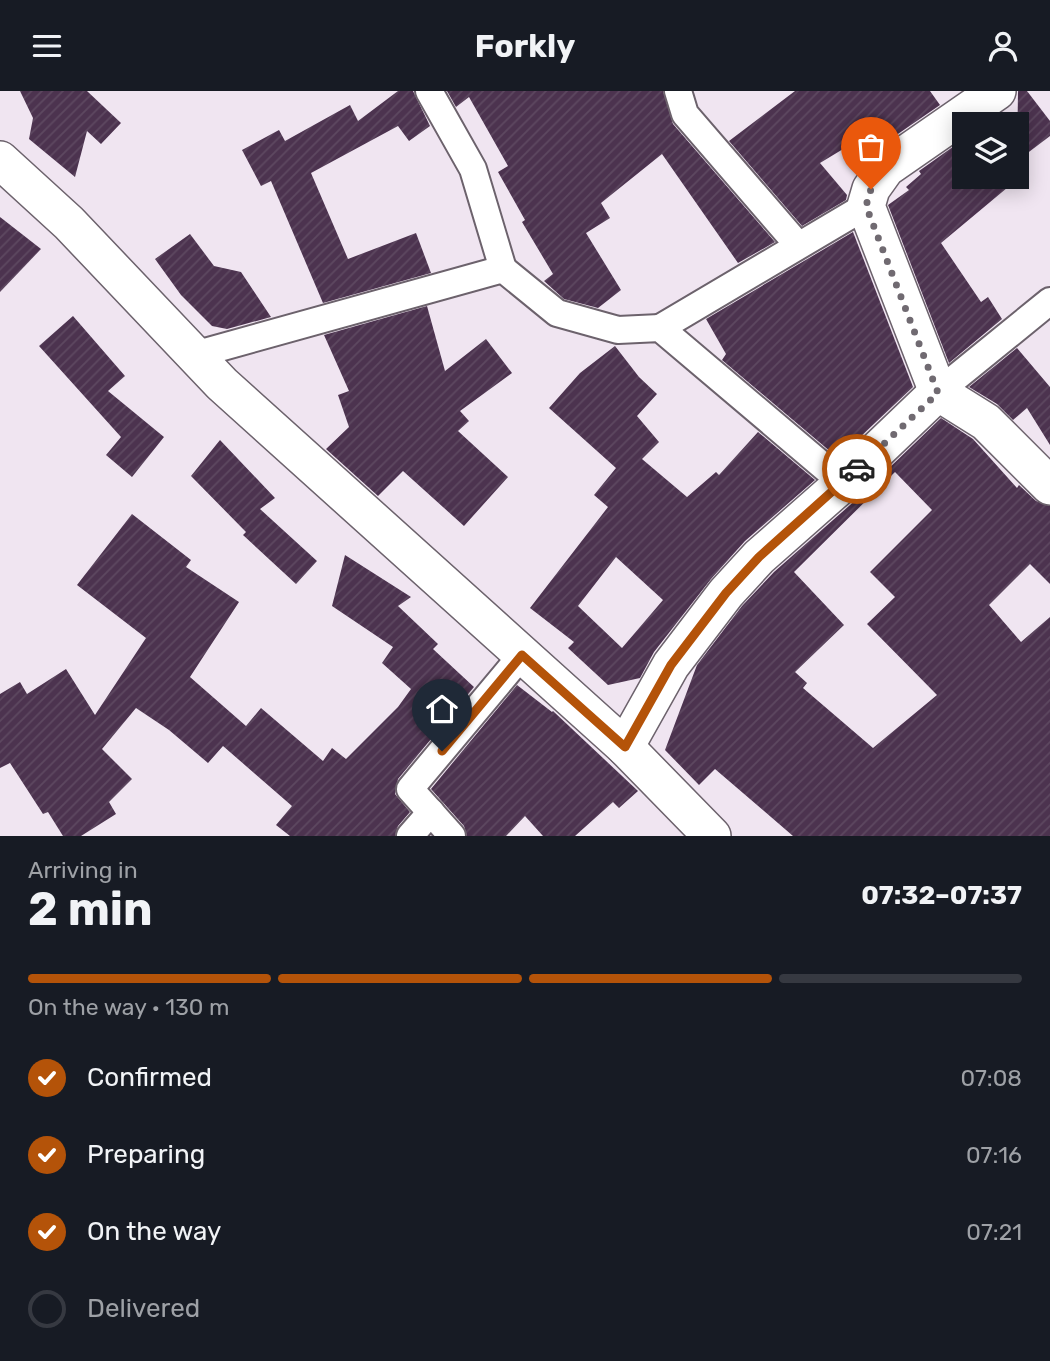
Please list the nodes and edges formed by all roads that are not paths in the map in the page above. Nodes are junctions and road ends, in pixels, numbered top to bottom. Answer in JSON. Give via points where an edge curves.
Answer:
{"nodes":[{"id":1,"x":429,"y":91,"type":"edge"},
{"id":2,"x":678,"y":91,"type":"edge"},
{"id":3,"x":997,"y":91,"type":"edge"},
{"id":4,"x":1,"y":164,"type":"edge"},
{"id":5,"x":866,"y":206,"type":"junction"},
{"id":6,"x":798,"y":245,"type":"junction"},
{"id":7,"x":503,"y":269,"type":"junction"},
{"id":8,"x":1050,"y":301,"type":"edge"},
{"id":9,"x":660,"y":328,"type":"junction"},
{"id":10,"x":194,"y":355,"type":"junction"},
{"id":11,"x":938,"y":393,"type":"junction"},
{"id":12,"x":843,"y":483,"type":"junction"},
{"id":13,"x":1050,"y":486,"type":"edge"},
{"id":14,"x":522,"y":655,"type":"junction"},
{"id":15,"x":625,"y":747,"type":"junction"},
{"id":16,"x":430,"y":812,"type":"junction"},
{"id":17,"x":410,"y":836,"type":"edge"},
{"id":18,"x":452,"y":836,"type":"edge"},
{"id":19,"x":712,"y":836,"type":"edge"}],
"edges":[{"from":1,"to":7,"type":"street","via":[[473,169]]},
{"from":2,"to":6,"type":"street","via":[[685,114]]},
{"from":3,"to":5,"type":"street","via":[[886,168]]},
{"from":4,"to":10,"type":"street","via":[[69,223]]},
{"from":5,"to":6,"type":"street"},
{"from":5,"to":11,"type":"street"},
{"from":6,"to":9,"type":"street"},
{"from":7,"to":9,"type":"street","via":[[557,313],[618,330]]},
{"from":7,"to":10,"type":"street"},
{"from":8,"to":11,"type":"street"},
{"from":9,"to":12,"type":"street"},
{"from":10,"to":14,"type":"street"},
{"from":11,"to":12,"type":"street"},
{"from":11,"to":13,"type":"street","via":[[986,422]]},
{"from":12,"to":15,"type":"street","via":[[759,557],[726,593],[671,665]]},
{"from":14,"to":15,"type":"street"},
{"from":14,"to":16,"type":"street","via":[[410,789]]},
{"from":15,"to":19,"type":"street"},
{"from":16,"to":17,"type":"street"},
{"from":16,"to":18,"type":"street"}]}
